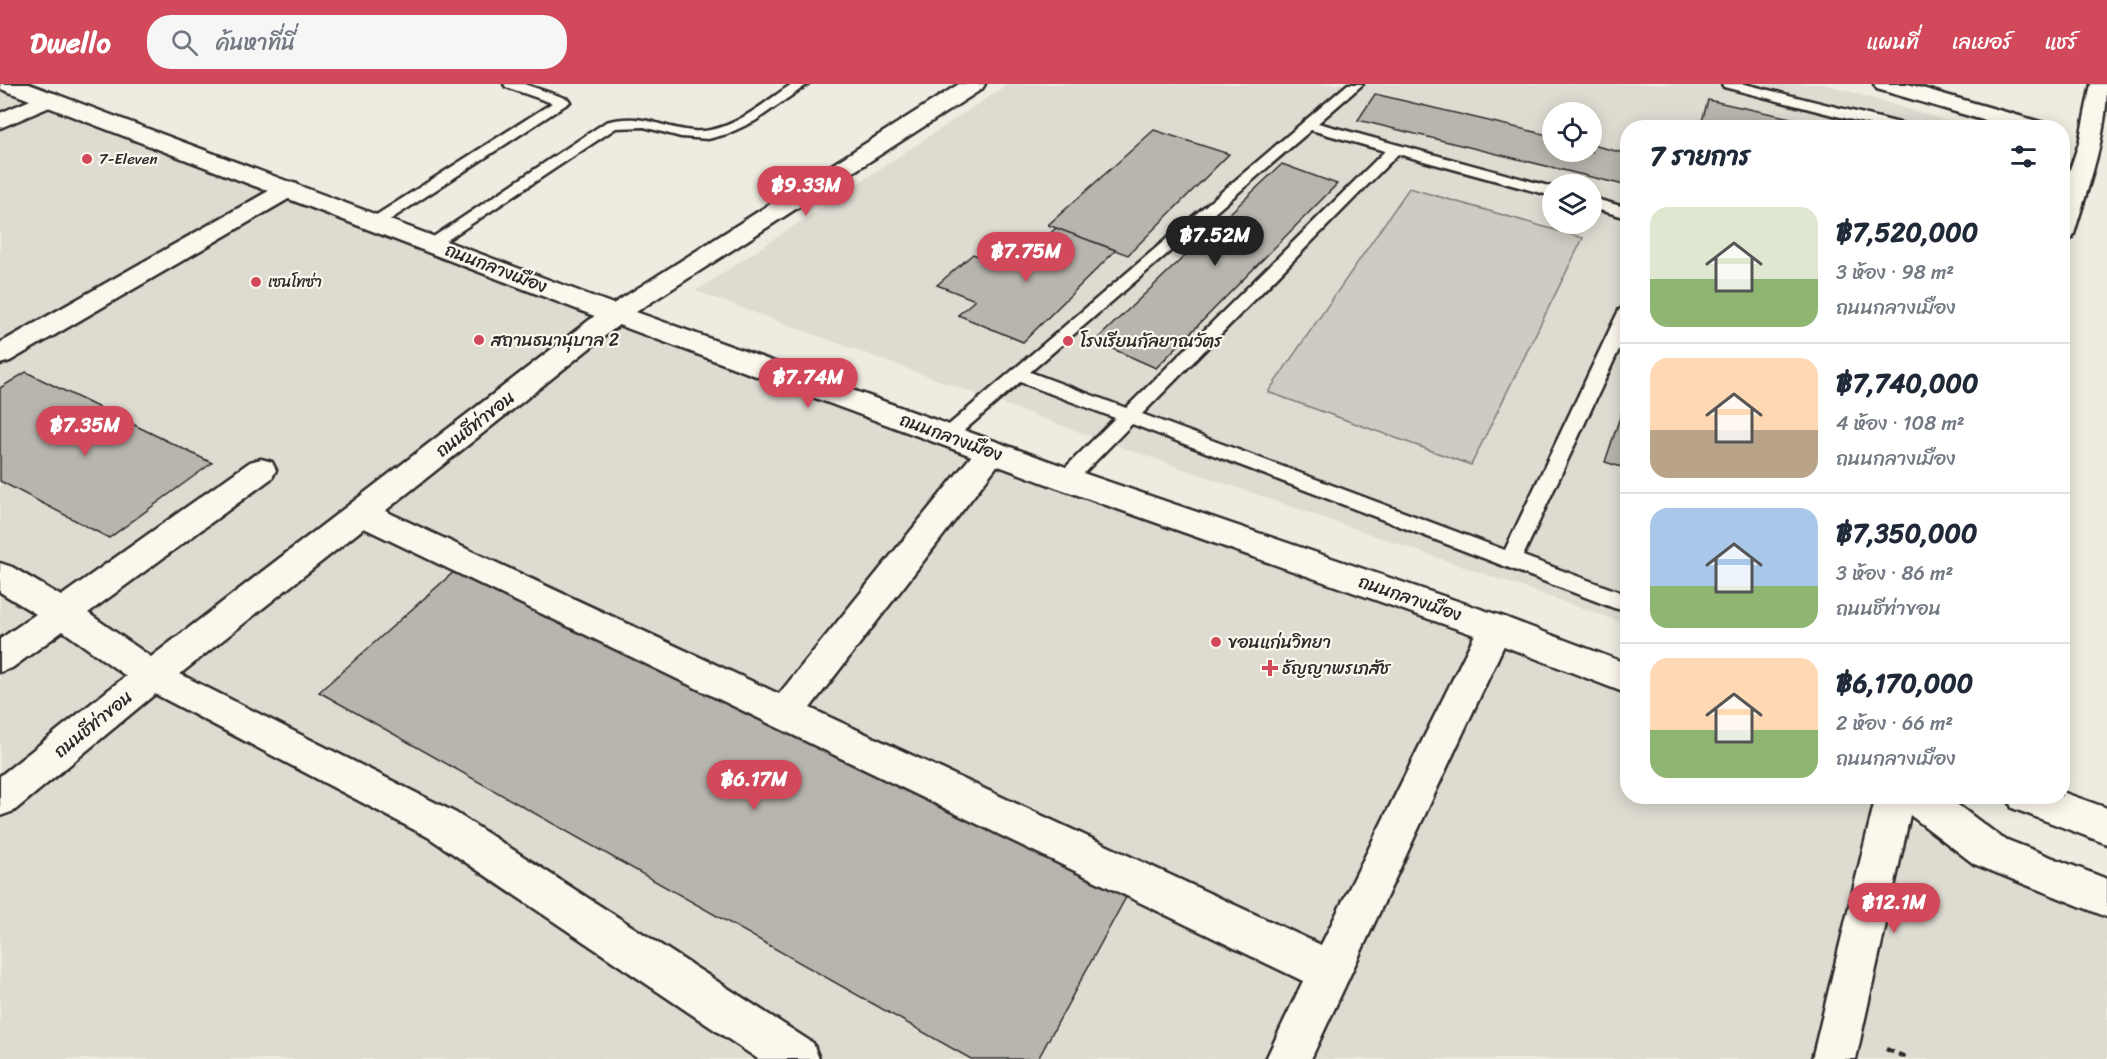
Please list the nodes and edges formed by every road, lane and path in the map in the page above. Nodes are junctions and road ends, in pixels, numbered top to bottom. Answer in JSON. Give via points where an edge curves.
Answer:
{"nodes":[{"id":1,"x":9,"y":84,"type":"edge"},
{"id":2,"x":510,"y":84,"type":"edge"},
{"id":3,"x":801,"y":84,"type":"edge"},
{"id":4,"x":974,"y":84,"type":"edge"},
{"id":5,"x":1356,"y":84,"type":"edge"},
{"id":6,"x":1729,"y":84,"type":"edge"},
{"id":7,"x":1885,"y":84,"type":"edge"},
{"id":8,"x":2102,"y":84,"type":"edge"},
{"id":9,"x":49,"y":99,"type":"junction"},
{"id":10,"x":1871,"y":120,"type":"edge"},
{"id":11,"x":2009,"y":120,"type":"edge"},
{"id":12,"x":0,"y":121,"type":"edge"},
{"id":13,"x":1308,"y":125,"type":"junction"},
{"id":14,"x":2090,"y":142,"type":"edge"},
{"id":15,"x":1395,"y":149,"type":"junction"},
{"id":16,"x":289,"y":189,"type":"junction"},
{"id":17,"x":1542,"y":189,"type":"edge"},
{"id":18,"x":1602,"y":206,"type":"edge"},
{"id":19,"x":2070,"y":208,"type":"edge"},
{"id":20,"x":1620,"y":211,"type":"edge"},
{"id":21,"x":376,"y":222,"type":"junction"},
{"id":22,"x":432,"y":243,"type":"junction"},
{"id":23,"x":615,"y":314,"type":"junction"},
{"id":24,"x":1620,"y":327,"type":"edge"},
{"id":25,"x":0,"y":355,"type":"edge"},
{"id":26,"x":1017,"y":374,"type":"junction"},
{"id":27,"x":1129,"y":416,"type":"junction"},
{"id":28,"x":946,"y":435,"type":"junction"},
{"id":29,"x":992,"y":451,"type":"junction"},
{"id":30,"x":261,"y":470,"type":"dead end"},
{"id":31,"x":1066,"y":479,"type":"junction"},
{"id":32,"x":361,"y":513,"type":"junction"},
{"id":33,"x":1511,"y":559,"type":"junction"},
{"id":34,"x":0,"y":576,"type":"edge"},
{"id":35,"x":1620,"y":601,"type":"edge"},
{"id":36,"x":63,"y":613,"type":"junction"},
{"id":37,"x":1495,"y":628,"type":"junction"},
{"id":38,"x":0,"y":658,"type":"edge"},
{"id":39,"x":152,"y":676,"type":"junction"},
{"id":40,"x":1620,"y":676,"type":"edge"},
{"id":41,"x":785,"y":713,"type":"junction"},
{"id":42,"x":0,"y":799,"type":"edge"},
{"id":43,"x":1893,"y":804,"type":"edge"},
{"id":44,"x":1926,"y":804,"type":"edge"},
{"id":45,"x":2048,"y":804,"type":"edge"},
{"id":46,"x":2107,"y":826,"type":"edge"},
{"id":47,"x":2107,"y":898,"type":"edge"},
{"id":48,"x":1331,"y":972,"type":"junction"},
{"id":49,"x":797,"y":1059,"type":"edge"},
{"id":50,"x":1288,"y":1059,"type":"edge"},
{"id":51,"x":1834,"y":1059,"type":"edge"}],
"edges":[{"from":1,"to":9,"type":"street","name":"ถนนกลางเมือง"},
{"from":2,"to":21,"type":"lane","via":[[563,102]]},
{"from":3,"to":22,"type":"lane","via":[[739,123],[717,132],[692,135],[636,120],[611,125]]},
{"from":4,"to":23,"type":"street","name":"ถนนชีท่าขอน"},
{"from":5,"to":13,"type":"lane"},
{"from":6,"to":10,"type":"lane"},
{"from":7,"to":11,"type":"street"},
{"from":8,"to":14,"type":"street"},
{"from":9,"to":12,"type":"street"},
{"from":9,"to":16,"type":"street","name":"ถนนกลางเมือง"},
{"from":13,"to":15,"type":"lane"},
{"from":13,"to":26,"type":"lane"},
{"from":14,"to":19,"type":"street"},
{"from":15,"to":17,"type":"lane"},
{"from":15,"to":27,"type":"lane"},
{"from":16,"to":21,"type":"street","name":"ถนนกลางเมือง"},
{"from":16,"to":25,"type":"street"},
{"from":18,"to":20,"type":"lane"},
{"from":21,"to":22,"type":"street","name":"ถนนกลางเมือง"},
{"from":22,"to":23,"type":"street","name":"ถนนกลางเมือง"},
{"from":23,"to":28,"type":"street","name":"ถนนกลางเมือง"},
{"from":23,"to":32,"type":"street","name":"ถนนชีท่าขอน"},
{"from":24,"to":33,"type":"lane"},
{"from":26,"to":27,"type":"lane"},
{"from":26,"to":28,"type":"lane"},
{"from":27,"to":31,"type":"lane"},
{"from":27,"to":33,"type":"lane"},
{"from":28,"to":29,"type":"street","name":"ถนนกลางเมือง"},
{"from":29,"to":31,"type":"street","name":"ถนนกลางเมือง"},
{"from":29,"to":41,"type":"street"},
{"from":30,"to":36,"type":"street"},
{"from":31,"to":37,"type":"street","name":"ถนนกลางเมือง"},
{"from":32,"to":39,"type":"street","name":"ถนนชีท่าขอน"},
{"from":32,"to":41,"type":"street"},
{"from":33,"to":35,"type":"lane"},
{"from":34,"to":36,"type":"street"},
{"from":36,"to":38,"type":"street"},
{"from":36,"to":39,"type":"street"},
{"from":37,"to":40,"type":"street","name":"ถนนกลางเมือง"},
{"from":37,"to":48,"type":"street"},
{"from":39,"to":42,"type":"street","name":"ถนนชีท่าขอน"},
{"from":39,"to":49,"type":"street","via":[[442,825]]},
{"from":41,"to":48,"type":"street"},
{"from":43,"to":51,"type":"street"},
{"from":44,"to":47,"type":"street","via":[[1988,851]]},
{"from":45,"to":46,"type":"street"},
{"from":48,"to":50,"type":"street"}]}
